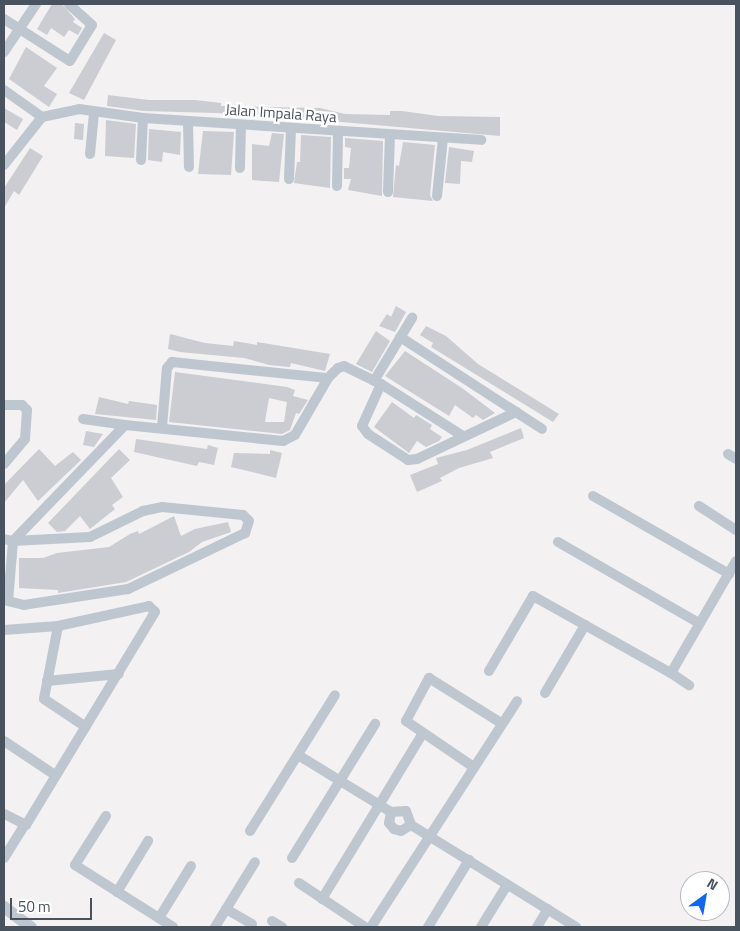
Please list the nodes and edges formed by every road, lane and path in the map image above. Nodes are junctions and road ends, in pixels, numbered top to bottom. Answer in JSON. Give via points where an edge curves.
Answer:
{"nodes":[{"id":1,"x":36,"y":4,"type":"edge"},
{"id":2,"x":69,"y":4,"type":"edge"},
{"id":3,"x":4,"y":19,"type":"edge"},
{"id":4,"x":19,"y":30,"type":"junction"},
{"id":5,"x":4,"y":52,"type":"edge"},
{"id":6,"x":4,"y":90,"type":"edge"},
{"id":7,"x":94,"y":113,"type":"junction"},
{"id":8,"x":42,"y":117,"type":"junction"},
{"id":9,"x":143,"y":118,"type":"junction"},
{"id":10,"x":188,"y":121,"type":"junction"},
{"id":11,"x":241,"y":125,"type":"junction"},
{"id":12,"x":291,"y":129,"type":"junction"},
{"id":13,"x":338,"y":132,"type":"junction"},
{"id":14,"x":390,"y":136,"type":"junction"},
{"id":15,"x":443,"y":138,"type":"junction"},
{"id":16,"x":481,"y":140,"type":"dead end"},
{"id":17,"x":90,"y":154,"type":"dead end"},
{"id":18,"x":141,"y":160,"type":"dead end"},
{"id":19,"x":4,"y":164,"type":"edge"},
{"id":20,"x":189,"y":167,"type":"dead end"},
{"id":21,"x":240,"y":168,"type":"dead end"},
{"id":22,"x":289,"y":179,"type":"dead end"},
{"id":23,"x":337,"y":186,"type":"dead end"},
{"id":24,"x":388,"y":192,"type":"dead end"},
{"id":25,"x":437,"y":196,"type":"dead end"},
{"id":26,"x":412,"y":318,"type":"dead end"},
{"id":27,"x":400,"y":338,"type":"junction"},
{"id":28,"x":328,"y":378,"type":"junction"},
{"id":29,"x":377,"y":382,"type":"junction"},
{"id":30,"x":6,"y":405,"type":"dead end"},
{"id":31,"x":516,"y":412,"type":"junction"},
{"id":32,"x":83,"y":419,"type":"dead end"},
{"id":33,"x":125,"y":425,"type":"junction"},
{"id":34,"x":162,"y":426,"type":"junction"},
{"id":35,"x":542,"y":429,"type":"dead end"},
{"id":36,"x":463,"y":436,"type":"junction"},
{"id":37,"x":4,"y":464,"type":"edge"},
{"id":38,"x":593,"y":496,"type":"dead end"},
{"id":39,"x":699,"y":506,"type":"dead end"},
{"id":40,"x":736,"y":530,"type":"edge"},
{"id":41,"x":8,"y":540,"type":"edge"},
{"id":42,"x":558,"y":542,"type":"dead end"},
{"id":43,"x":736,"y":561,"type":"edge"},
{"id":44,"x":729,"y":574,"type":"junction"},
{"id":45,"x":699,"y":623,"type":"junction"},
{"id":46,"x":585,"y":625,"type":"junction"},
{"id":47,"x":58,"y":626,"type":"junction"},
{"id":48,"x":4,"y":630,"type":"edge"},
{"id":49,"x":489,"y":671,"type":"dead end"},
{"id":50,"x":670,"y":672,"type":"junction"},
{"id":51,"x":120,"y":674,"type":"junction"},
{"id":52,"x":47,"y":681,"type":"junction"},
{"id":53,"x":689,"y":684,"type":"dead end"},
{"id":54,"x":545,"y":694,"type":"dead end"},
{"id":55,"x":335,"y":695,"type":"dead end"},
{"id":56,"x":517,"y":701,"type":"dead end"},
{"id":57,"x":502,"y":723,"type":"junction"},
{"id":58,"x":375,"y":724,"type":"dead end"},
{"id":59,"x":86,"y":727,"type":"junction"},
{"id":60,"x":424,"y":733,"type":"junction"},
{"id":61,"x":4,"y":741,"type":"edge"},
{"id":62,"x":298,"y":755,"type":"junction"},
{"id":63,"x":472,"y":766,"type":"junction"},
{"id":64,"x":55,"y":776,"type":"junction"},
{"id":65,"x":340,"y":780,"type":"junction"},
{"id":66,"x":380,"y":805,"type":"junction"},
{"id":67,"x":391,"y":812,"type":"junction"},
{"id":68,"x":4,"y":814,"type":"edge"},
{"id":69,"x":106,"y":816,"type":"dead end"},
{"id":70,"x":411,"y":825,"type":"junction"},
{"id":71,"x":24,"y":826,"type":"junction"},
{"id":72,"x":250,"y":831,"type":"dead end"},
{"id":73,"x":428,"y":835,"type":"junction"},
{"id":74,"x":148,"y":841,"type":"dead end"},
{"id":75,"x":4,"y":858,"type":"edge"},
{"id":76,"x":292,"y":858,"type":"dead end"},
{"id":77,"x":469,"y":860,"type":"junction"},
{"id":78,"x":255,"y":862,"type":"dead end"},
{"id":79,"x":191,"y":866,"type":"dead end"},
{"id":80,"x":299,"y":883,"type":"dead end"},
{"id":81,"x":507,"y":885,"type":"junction"},
{"id":82,"x":116,"y":892,"type":"junction"},
{"id":83,"x":322,"y":899,"type":"junction"},
{"id":84,"x":4,"y":907,"type":"edge"},
{"id":85,"x":226,"y":909,"type":"junction"},
{"id":86,"x":548,"y":909,"type":"junction"},
{"id":87,"x":159,"y":918,"type":"junction"},
{"id":88,"x":272,"y":921,"type":"dead end"},
{"id":89,"x":252,"y":924,"type":"dead end"},
{"id":90,"x":31,"y":927,"type":"edge"},
{"id":91,"x":173,"y":927,"type":"edge"},
{"id":92,"x":215,"y":927,"type":"edge"},
{"id":93,"x":282,"y":927,"type":"edge"},
{"id":94,"x":365,"y":927,"type":"edge"},
{"id":95,"x":371,"y":927,"type":"edge"},
{"id":96,"x":428,"y":927,"type":"edge"},
{"id":97,"x":481,"y":927,"type":"edge"},
{"id":98,"x":537,"y":927,"type":"edge"},
{"id":99,"x":576,"y":927,"type":"edge"}],
"edges":[{"from":1,"to":4,"type":"street"},
{"from":2,"to":4,"type":"street","via":[[92,25],[70,61]]},
{"from":3,"to":4,"type":"street"},
{"from":4,"to":5,"type":"street"},
{"from":6,"to":8,"type":"street"},
{"from":7,"to":8,"type":"street","name":"Jalan Impala Raya","via":[[79,110]]},
{"from":7,"to":9,"type":"street","name":"Jalan Impala Raya"},
{"from":7,"to":17,"type":"street"},
{"from":8,"to":19,"type":"street"},
{"from":9,"to":10,"type":"street","name":"Jalan Impala Raya"},
{"from":9,"to":18,"type":"street"},
{"from":10,"to":11,"type":"street","name":"Jalan Impala Raya"},
{"from":10,"to":20,"type":"street"},
{"from":11,"to":12,"type":"street","name":"Jalan Impala Raya"},
{"from":11,"to":21,"type":"street"},
{"from":12,"to":13,"type":"street","name":"Jalan Impala Raya"},
{"from":12,"to":22,"type":"street"},
{"from":13,"to":14,"type":"street","name":"Jalan Impala Raya"},
{"from":13,"to":23,"type":"street"},
{"from":14,"to":15,"type":"street","name":"Jalan Impala Raya"},
{"from":14,"to":24,"type":"street"},
{"from":15,"to":16,"type":"street","name":"Jalan Impala Raya"},
{"from":15,"to":25,"type":"street"},
{"from":26,"to":27,"type":"street"},
{"from":27,"to":29,"type":"street"},
{"from":27,"to":31,"type":"street"},
{"from":28,"to":29,"type":"street","via":[[344,366]]},
{"from":28,"to":34,"type":"street","via":[[299,430],[283,441]]},
{"from":28,"to":34,"type":"street","via":[[172,362],[167,368]]},
{"from":29,"to":36,"type":"street"},
{"from":29,"to":36,"type":"street","via":[[362,426],[368,434],[408,460],[417,459]]},
{"from":30,"to":37,"type":"street","via":[[22,406],[27,410],[25,439]]},
{"from":31,"to":35,"type":"street"},
{"from":31,"to":36,"type":"street"},
{"from":32,"to":33,"type":"street"},
{"from":33,"to":34,"type":"street"},
{"from":33,"to":41,"type":"street"},
{"from":38,"to":44,"type":"street"},
{"from":39,"to":40,"type":"street"},
{"from":41,"to":41,"type":"street","via":[[90,537],[143,511],[162,507],[243,515],[249,527],[245,533],[128,589],[24,605],[11,604],[7,598]]},
{"from":42,"to":45,"type":"street"},
{"from":43,"to":44,"type":"street"},
{"from":44,"to":45,"type":"street"},
{"from":45,"to":50,"type":"street"},
{"from":46,"to":49,"type":"street","via":[[533,596]]},
{"from":46,"to":50,"type":"street"},
{"from":46,"to":54,"type":"street"},
{"from":47,"to":48,"type":"street"},
{"from":47,"to":51,"type":"street","via":[[144,607],[154,608],[153,621]]},
{"from":47,"to":52,"type":"street"},
{"from":50,"to":53,"type":"street"},
{"from":51,"to":52,"type":"street"},
{"from":51,"to":59,"type":"street"},
{"from":52,"to":59,"type":"street","via":[[43,697],[47,703]]},
{"from":55,"to":62,"type":"street"},
{"from":56,"to":57,"type":"street"},
{"from":57,"to":60,"type":"street","via":[[429,678],[406,722]]},
{"from":57,"to":63,"type":"street"},
{"from":58,"to":65,"type":"street"},
{"from":59,"to":64,"type":"street"},
{"from":60,"to":63,"type":"street"},
{"from":60,"to":66,"type":"street"},
{"from":61,"to":64,"type":"street"},
{"from":62,"to":65,"type":"street"},
{"from":62,"to":72,"type":"street"},
{"from":63,"to":73,"type":"street"},
{"from":64,"to":71,"type":"street"},
{"from":65,"to":66,"type":"street"},
{"from":65,"to":76,"type":"street"},
{"from":66,"to":67,"type":"street"},
{"from":66,"to":83,"type":"street"},
{"from":67,"to":70,"type":"street","via":[[406,811]]},
{"from":67,"to":70,"type":"street","via":[[389,823],[394,828],[401,831]]},
{"from":68,"to":71,"type":"street"},
{"from":69,"to":82,"type":"street","via":[[75,865]]},
{"from":70,"to":73,"type":"street"},
{"from":71,"to":75,"type":"street"},
{"from":73,"to":77,"type":"street"},
{"from":73,"to":95,"type":"street"},
{"from":74,"to":82,"type":"street"},
{"from":77,"to":81,"type":"street"},
{"from":77,"to":96,"type":"street"},
{"from":78,"to":85,"type":"street"},
{"from":79,"to":87,"type":"street"},
{"from":80,"to":83,"type":"street"},
{"from":81,"to":86,"type":"street"},
{"from":81,"to":97,"type":"street"},
{"from":82,"to":87,"type":"street"},
{"from":83,"to":94,"type":"street"},
{"from":84,"to":90,"type":"street"},
{"from":85,"to":89,"type":"street"},
{"from":85,"to":92,"type":"street"},
{"from":86,"to":98,"type":"street"},
{"from":86,"to":99,"type":"street"},
{"from":87,"to":91,"type":"street"},
{"from":88,"to":93,"type":"street"}]}
